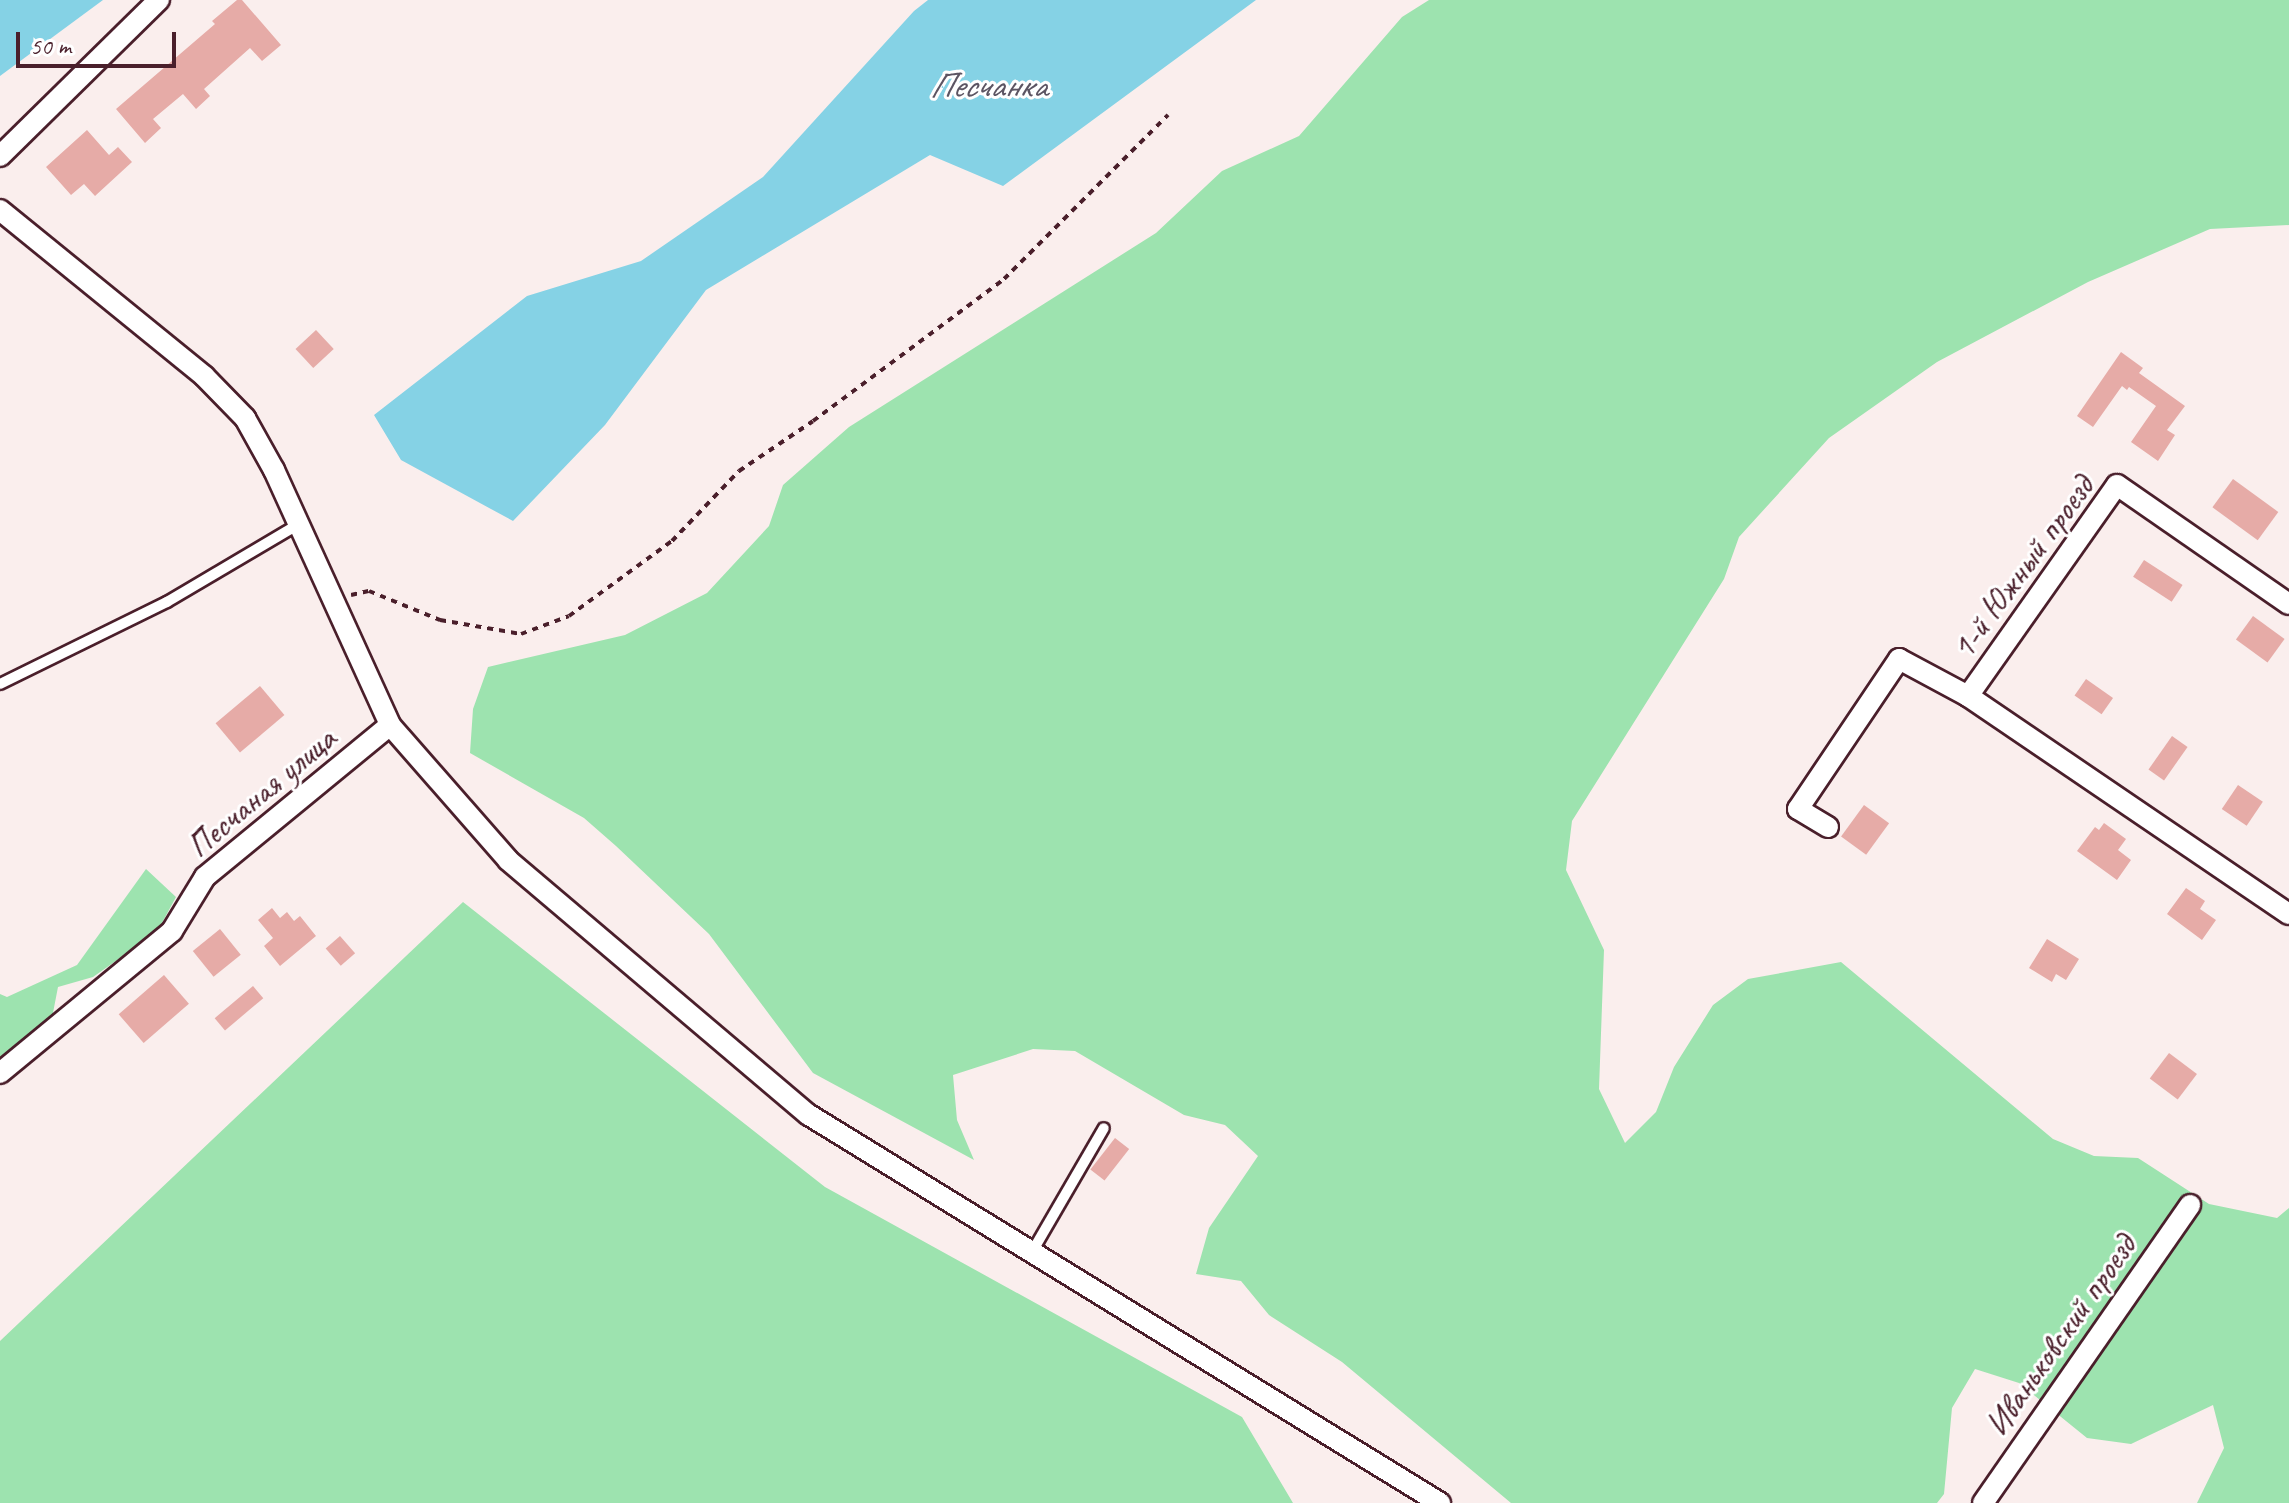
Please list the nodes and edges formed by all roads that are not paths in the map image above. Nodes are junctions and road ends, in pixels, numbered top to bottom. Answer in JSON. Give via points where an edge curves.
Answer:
{"nodes":[{"id":1,"x":159,"y":0,"type":"edge"},
{"id":2,"x":0,"y":156,"type":"edge"},
{"id":3,"x":0,"y":210,"type":"edge"},
{"id":4,"x":299,"y":524,"type":"junction"},
{"id":5,"x":2289,"y":604,"type":"edge"},
{"id":6,"x":0,"y":684,"type":"edge"},
{"id":7,"x":1968,"y":696,"type":"junction"},
{"id":8,"x":390,"y":725,"type":"junction"},
{"id":9,"x":1828,"y":827,"type":"dead end"},
{"id":10,"x":2289,"y":914,"type":"edge"},
{"id":11,"x":0,"y":1073,"type":"edge"},
{"id":12,"x":1104,"y":1128,"type":"dead end"},
{"id":13,"x":2190,"y":1205,"type":"dead end"},
{"id":14,"x":1032,"y":1252,"type":"junction"},
{"id":15,"x":1440,"y":1503,"type":"edge"},
{"id":16,"x":1983,"y":1503,"type":"edge"}],
"edges":[{"from":1,"to":2,"type":"street"},
{"from":3,"to":4,"type":"street","via":[[204,376],[245,418]]},
{"from":4,"to":6,"type":"lane","via":[[167,602]]},
{"from":4,"to":8,"type":"street"},
{"from":5,"to":7,"type":"street","name":"1-й Южный проезд","via":[[2117,485]]},
{"from":7,"to":9,"type":"street","name":"1-й Южный проезд","via":[[1899,659],[1798,809]]},
{"from":7,"to":10,"type":"street","name":"1-й Южный проезд"},
{"from":8,"to":11,"type":"street","name":"Песчаная улица","via":[[205,877],[172,931]]},
{"from":8,"to":14,"type":"street","via":[[508,860],[809,1115]]},
{"from":12,"to":14,"type":"lane"},
{"from":13,"to":16,"type":"street","name":"Иваньковский проезд"},
{"from":14,"to":15,"type":"street"}]}
